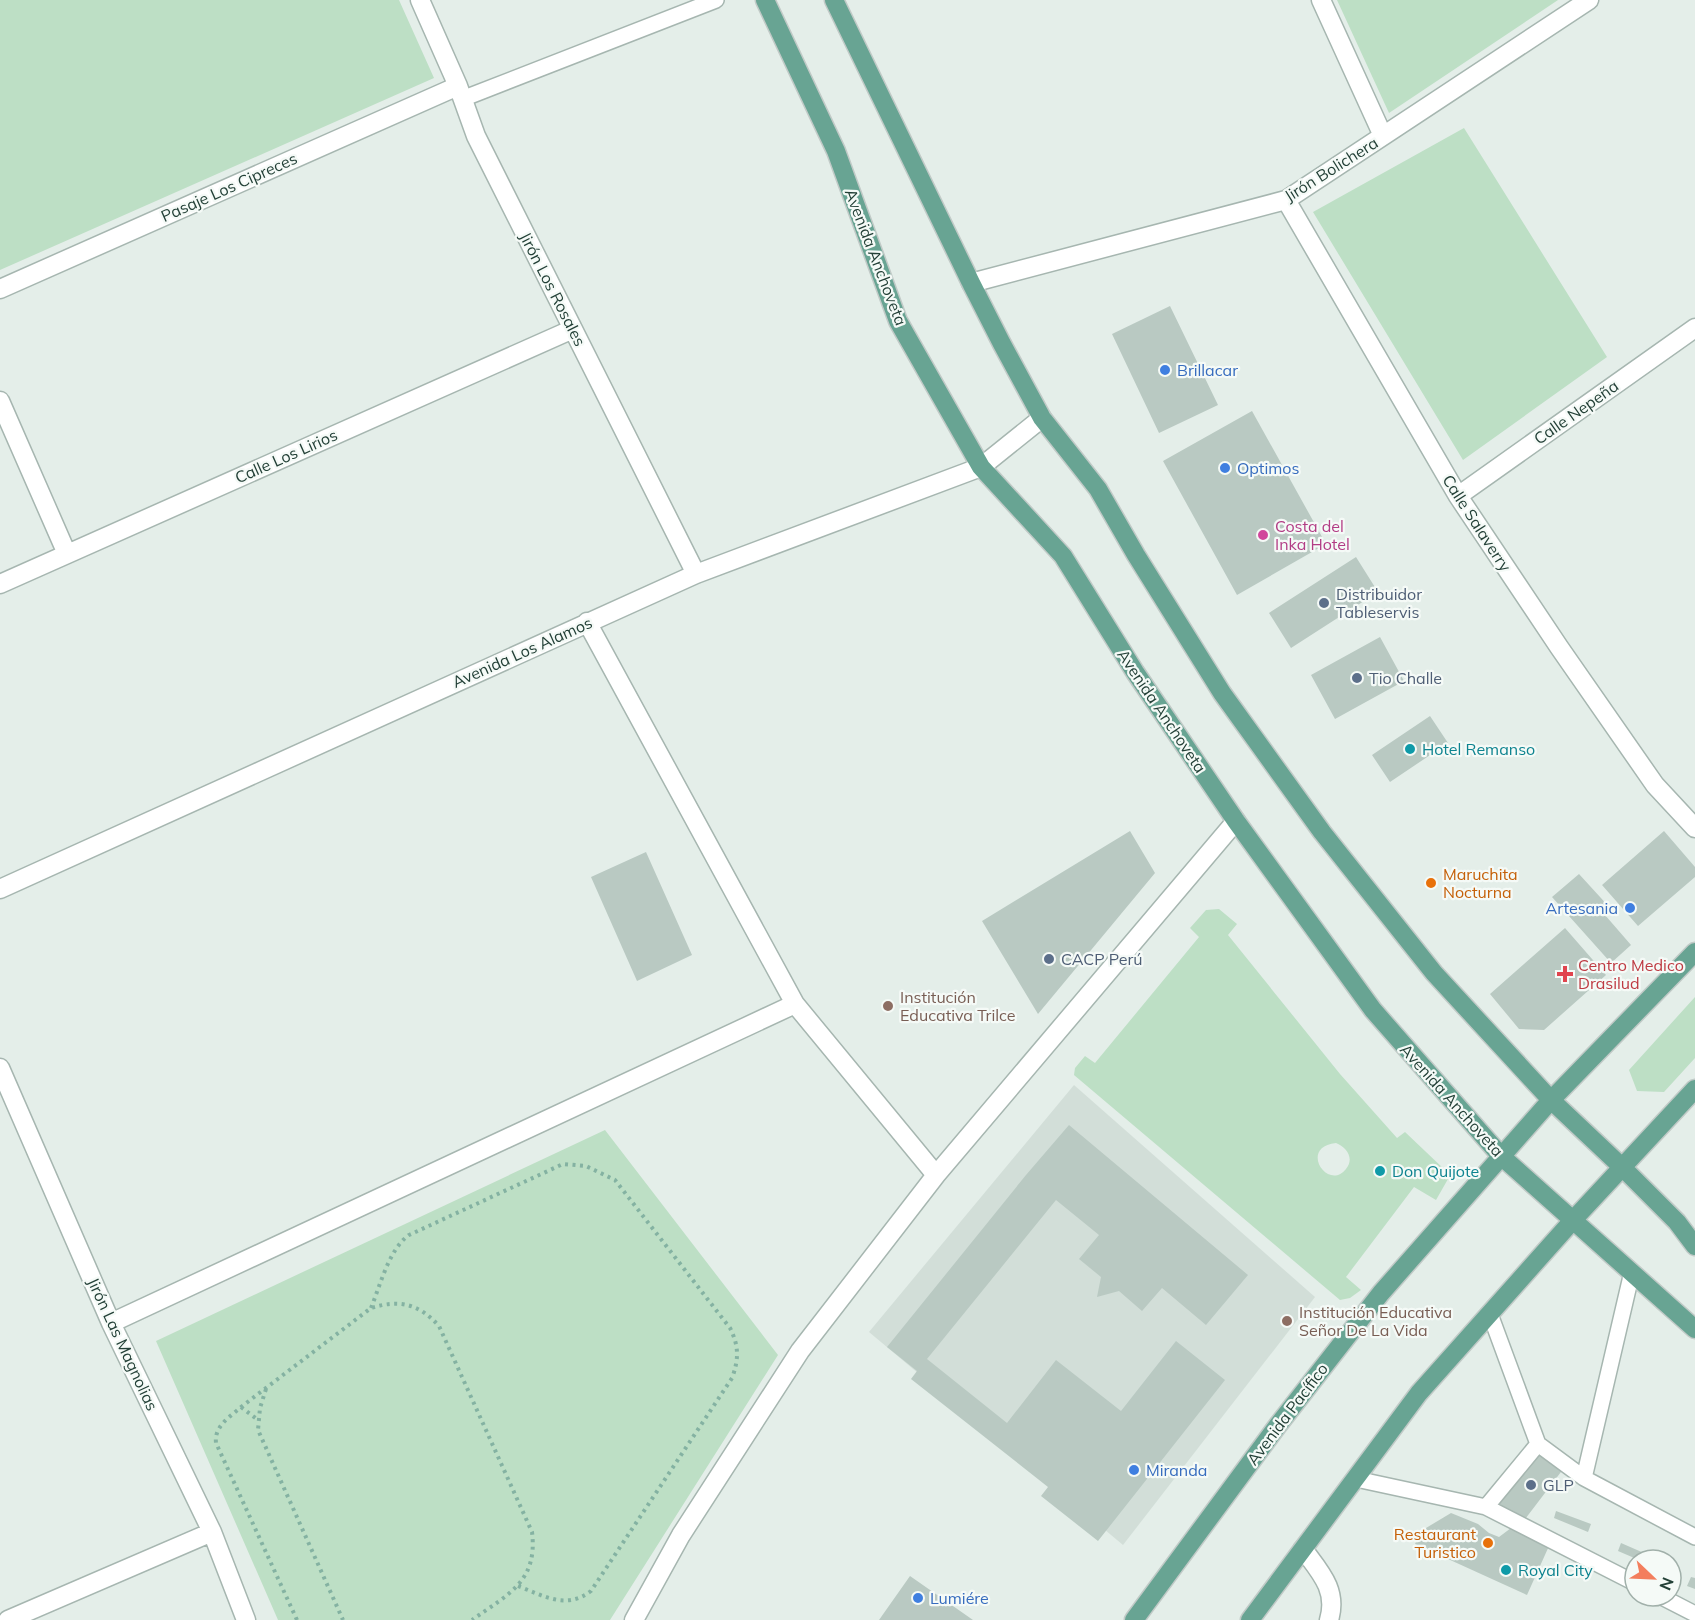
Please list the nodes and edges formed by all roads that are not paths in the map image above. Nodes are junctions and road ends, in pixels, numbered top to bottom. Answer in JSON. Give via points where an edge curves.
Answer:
{"nodes":[{"id":1,"x":420,"y":0,"type":"edge"},
{"id":2,"x":716,"y":0,"type":"edge"},
{"id":3,"x":765,"y":0,"type":"edge"},
{"id":4,"x":834,"y":0,"type":"edge"},
{"id":5,"x":1321,"y":0,"type":"edge"},
{"id":6,"x":1589,"y":0,"type":"edge"},
{"id":7,"x":460,"y":92,"type":"junction"},
{"id":8,"x":1383,"y":136,"type":"junction"},
{"id":9,"x":1286,"y":200,"type":"junction"},
{"id":10,"x":971,"y":284,"type":"junction"},
{"id":11,"x":0,"y":289,"type":"edge"},
{"id":12,"x":1695,"y":328,"type":"edge"},
{"id":13,"x":573,"y":329,"type":"junction"},
{"id":14,"x":0,"y":401,"type":"edge"},
{"id":15,"x":1042,"y":418,"type":"junction"},
{"id":16,"x":981,"y":467,"type":"junction"},
{"id":17,"x":1458,"y":496,"type":"junction"},
{"id":18,"x":67,"y":554,"type":"junction"},
{"id":19,"x":696,"y":573,"type":"junction"},
{"id":20,"x":0,"y":584,"type":"edge"},
{"id":21,"x":587,"y":622,"type":"junction"},
{"id":22,"x":1236,"y":821,"type":"junction"},
{"id":23,"x":1695,"y":828,"type":"edge"},
{"id":24,"x":0,"y":889,"type":"edge"},
{"id":25,"x":1695,"y":952,"type":"edge"},
{"id":26,"x":795,"y":1004,"type":"junction"},
{"id":27,"x":0,"y":1068,"type":"edge"},
{"id":28,"x":1695,"y":1089,"type":"edge"},
{"id":29,"x":1551,"y":1100,"type":"junction"},
{"id":30,"x":1501,"y":1156,"type":"junction"},
{"id":31,"x":1623,"y":1168,"type":"junction"},
{"id":32,"x":936,"y":1175,"type":"junction"},
{"id":33,"x":1574,"y":1219,"type":"junction"},
{"id":34,"x":1695,"y":1246,"type":"edge"},
{"id":35,"x":1632,"y":1272,"type":"junction"},
{"id":36,"x":1490,"y":1314,"type":"junction"},
{"id":37,"x":111,"y":1323,"type":"junction"},
{"id":38,"x":1695,"y":1329,"type":"edge"},
{"id":39,"x":1538,"y":1444,"type":"junction"},
{"id":40,"x":1584,"y":1478,"type":"junction"},
{"id":41,"x":1356,"y":1479,"type":"junction"},
{"id":42,"x":1486,"y":1507,"type":"junction"},
{"id":43,"x":212,"y":1532,"type":"junction"},
{"id":44,"x":1695,"y":1537,"type":"edge"},
{"id":45,"x":1303,"y":1549,"type":"junction"},
{"id":46,"x":1623,"y":1577,"type":"edge"},
{"id":47,"x":8,"y":1620,"type":"edge"},
{"id":48,"x":246,"y":1620,"type":"edge"},
{"id":49,"x":634,"y":1620,"type":"edge"},
{"id":50,"x":1134,"y":1620,"type":"edge"},
{"id":51,"x":1251,"y":1620,"type":"edge"},
{"id":52,"x":1329,"y":1620,"type":"edge"}],
"edges":[{"from":1,"to":7,"type":"street","name":"Jirón Los Rosales"},
{"from":2,"to":7,"type":"lane","name":"Pasaje Los Cipreces"},
{"from":3,"to":16,"type":"main road","name":"Avenida Anchoveta","via":[[836,151],[898,321]]},
{"from":4,"to":10,"type":"main road"},
{"from":5,"to":8,"type":"street"},
{"from":6,"to":8,"type":"street","name":"Jirón Bolichera"},
{"from":7,"to":11,"type":"street","name":"Pasaje Los Cipreces"},
{"from":7,"to":13,"type":"street","name":"Jirón Los Rosales","via":[[476,136]]},
{"from":8,"to":9,"type":"street","name":"Jirón Bolichera"},
{"from":9,"to":10,"type":"street","name":"Jirón Bolichera"},
{"from":9,"to":17,"type":"street","name":"Calle Salaverry"},
{"from":10,"to":15,"type":"main road"},
{"from":12,"to":17,"type":"street","name":"Calle Nepeña"},
{"from":13,"to":18,"type":"street","name":"Calle Los Lirios"},
{"from":13,"to":19,"type":"street","name":"Jirón Los Rosales"},
{"from":14,"to":18,"type":"street"},
{"from":15,"to":16,"type":"street","name":"Avenida Los Alamos"},
{"from":15,"to":29,"type":"main road","via":[[1098,489],[1222,693],[1323,832],[1434,973]]},
{"from":16,"to":19,"type":"street","name":"Avenida Los Alamos"},
{"from":16,"to":22,"type":"main road","name":"Avenida Anchoveta","via":[[1063,556],[1135,672]]},
{"from":17,"to":23,"type":"street","name":"Calle Salaverry","via":[[1655,785]]},
{"from":18,"to":20,"type":"street","name":"Calle Los Lirios"},
{"from":19,"to":21,"type":"street","name":"Avenida Los Alamos"},
{"from":21,"to":24,"type":"street","name":"Avenida Los Alamos"},
{"from":21,"to":26,"type":"street"},
{"from":22,"to":30,"type":"main road","name":"Avenida Anchoveta","via":[[1373,1011]]},
{"from":22,"to":32,"type":"street"},
{"from":25,"to":29,"type":"main road","name":"Avenida Pacífico"},
{"from":26,"to":32,"type":"street"},
{"from":26,"to":37,"type":"street"},
{"from":27,"to":37,"type":"street","name":"Jirón Las Magnolias"},
{"from":28,"to":31,"type":"main road"},
{"from":29,"to":30,"type":"main road","name":"Avenida Pacífico"},
{"from":29,"to":31,"type":"main road"},
{"from":30,"to":33,"type":"main road","name":"Avenida Anchoveta"},
{"from":30,"to":50,"type":"main road","name":"Avenida Pacífico","via":[[1374,1302]]},
{"from":31,"to":33,"type":"main road"},
{"from":31,"to":34,"type":"main road","via":[[1677,1222]]},
{"from":32,"to":49,"type":"street","via":[[800,1352],[681,1535]]},
{"from":33,"to":35,"type":"main road","name":"Avenida Anchoveta"},
{"from":33,"to":36,"type":"main road"},
{"from":35,"to":38,"type":"main road","name":"Avenida Anchoveta"},
{"from":35,"to":40,"type":"lane"},
{"from":36,"to":39,"type":"lane"},
{"from":36,"to":41,"type":"main road","via":[[1419,1393]]},
{"from":37,"to":43,"type":"street","name":"Jirón Las Magnolias"},
{"from":39,"to":40,"type":"lane"},
{"from":39,"to":42,"type":"lane"},
{"from":40,"to":44,"type":"lane"},
{"from":41,"to":42,"type":"lane"},
{"from":41,"to":45,"type":"main road"},
{"from":42,"to":46,"type":"lane"},
{"from":43,"to":47,"type":"street"},
{"from":43,"to":48,"type":"street","name":"Jirón Las Magnolias"},
{"from":45,"to":51,"type":"main road"},
{"from":45,"to":52,"type":"street","via":[[1329,1587]]}]}
